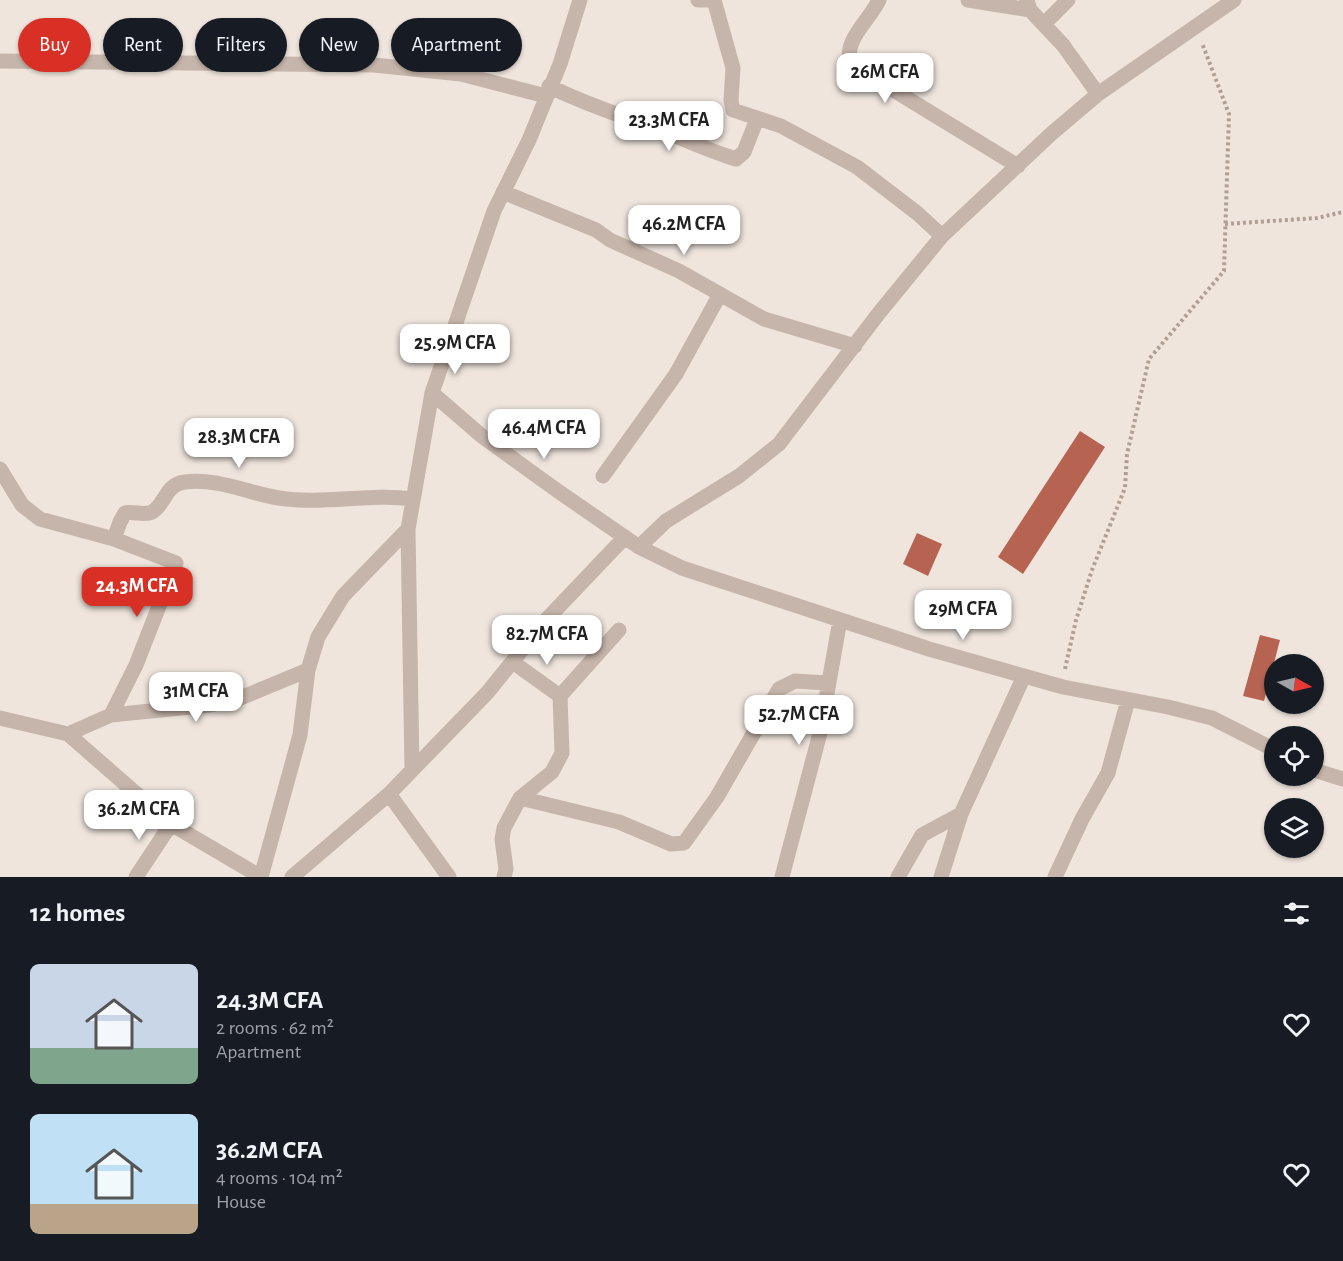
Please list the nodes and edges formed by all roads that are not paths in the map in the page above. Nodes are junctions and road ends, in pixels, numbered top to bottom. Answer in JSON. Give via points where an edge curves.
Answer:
{"nodes":[{"id":1,"x":580,"y":0,"type":"edge"},
{"id":2,"x":698,"y":0,"type":"edge"},
{"id":3,"x":713,"y":0,"type":"edge"},
{"id":4,"x":879,"y":0,"type":"edge"},
{"id":5,"x":968,"y":0,"type":"edge"},
{"id":6,"x":1068,"y":0,"type":"edge"},
{"id":7,"x":1234,"y":0,"type":"edge"},
{"id":8,"x":1028,"y":5,"type":"edge"},
{"id":9,"x":1044,"y":24,"type":"junction"},
{"id":10,"x":0,"y":62,"type":"edge"},
{"id":11,"x":547,"y":91,"type":"junction"},
{"id":12,"x":1098,"y":94,"type":"junction"},
{"id":13,"x":757,"y":119,"type":"junction"},
{"id":14,"x":1018,"y":166,"type":"junction"},
{"id":15,"x":503,"y":192,"type":"junction"},
{"id":16,"x":942,"y":236,"type":"junction"},
{"id":17,"x":720,"y":296,"type":"junction"},
{"id":18,"x":855,"y":346,"type":"junction"},
{"id":19,"x":432,"y":393,"type":"junction"},
{"id":20,"x":0,"y":469,"type":"edge"},
{"id":21,"x":603,"y":476,"type":"dead end"},
{"id":22,"x":413,"y":499,"type":"junction"},
{"id":23,"x":408,"y":529,"type":"junction"},
{"id":24,"x":626,"y":537,"type":"junction"},
{"id":25,"x":114,"y":539,"type":"junction"},
{"id":26,"x":639,"y":547,"type":"junction"},
{"id":27,"x":840,"y":620,"type":"junction"},
{"id":28,"x":619,"y":630,"type":"dead end"},
{"id":29,"x":514,"y":663,"type":"junction"},
{"id":30,"x":308,"y":670,"type":"junction"},
{"id":31,"x":1024,"y":675,"type":"junction"},
{"id":32,"x":828,"y":683,"type":"junction"},
{"id":33,"x":560,"y":696,"type":"junction"},
{"id":34,"x":1128,"y":700,"type":"junction"},
{"id":35,"x":111,"y":715,"type":"junction"},
{"id":36,"x":0,"y":718,"type":"edge"},
{"id":37,"x":68,"y":734,"type":"junction"},
{"id":38,"x":1264,"y":744,"type":"edge"},
{"id":39,"x":412,"y":769,"type":"junction"},
{"id":40,"x":1324,"y":773,"type":"edge"},
{"id":41,"x":1343,"y":779,"type":"edge"},
{"id":42,"x":389,"y":794,"type":"junction"},
{"id":43,"x":520,"y":798,"type":"junction"},
{"id":44,"x":960,"y":814,"type":"junction"},
{"id":45,"x":171,"y":824,"type":"junction"},
{"id":46,"x":136,"y":877,"type":"edge"},
{"id":47,"x":261,"y":877,"type":"edge"},
{"id":48,"x":292,"y":877,"type":"edge"},
{"id":49,"x":449,"y":877,"type":"edge"},
{"id":50,"x":504,"y":877,"type":"edge"},
{"id":51,"x":782,"y":877,"type":"edge"},
{"id":52,"x":898,"y":877,"type":"edge"},
{"id":53,"x":941,"y":877,"type":"edge"},
{"id":54,"x":1055,"y":877,"type":"edge"}],
"edges":[{"from":1,"to":11,"type":"street","via":[[560,64]]},
{"from":2,"to":3,"type":"street"},
{"from":3,"to":13,"type":"street","via":[[733,69],[732,107],[736,113]]},
{"from":4,"to":14,"type":"street","via":[[853,39],[850,64]]},
{"from":5,"to":8,"type":"street"},
{"from":6,"to":9,"type":"street"},
{"from":7,"to":12,"type":"street"},
{"from":8,"to":9,"type":"street"},
{"from":9,"to":12,"type":"street"},
{"from":10,"to":11,"type":"street","via":[[374,65],[461,74]]},
{"from":11,"to":13,"type":"street","via":[[736,159],[744,152]]},
{"from":11,"to":15,"type":"street","via":[[529,140]]},
{"from":12,"to":14,"type":"street"},
{"from":13,"to":16,"type":"street","via":[[801,136],[857,167]]},
{"from":14,"to":16,"type":"street"},
{"from":15,"to":17,"type":"street","via":[[575,220]]},
{"from":15,"to":19,"type":"street"},
{"from":16,"to":18,"type":"street"},
{"from":17,"to":18,"type":"street","via":[[764,319]]},
{"from":17,"to":21,"type":"street","via":[[676,374]]},
{"from":18,"to":26,"type":"street","via":[[772,451],[666,521]]},
{"from":19,"to":22,"type":"street"},
{"from":19,"to":24,"type":"street","via":[[483,436]]},
{"from":20,"to":25,"type":"street","via":[[22,505],[40,519]]},
{"from":22,"to":23,"type":"street"},
{"from":22,"to":25,"type":"street","via":[[280,498],[210,481],[182,482],[169,489],[151,513],[125,513]]},
{"from":23,"to":30,"type":"street","via":[[343,596],[318,637]]},
{"from":23,"to":39,"type":"street"},
{"from":24,"to":26,"type":"street"},
{"from":24,"to":29,"type":"street","via":[[547,619]]},
{"from":25,"to":35,"type":"street","via":[[176,563],[136,665]]},
{"from":26,"to":27,"type":"street","via":[[708,579]]},
{"from":27,"to":31,"type":"street"},
{"from":27,"to":32,"type":"street"},
{"from":28,"to":33,"type":"street"},
{"from":29,"to":33,"type":"street"},
{"from":29,"to":39,"type":"street"},
{"from":30,"to":35,"type":"street","via":[[238,699]]},
{"from":30,"to":47,"type":"street","via":[[300,735]]},
{"from":31,"to":34,"type":"street"},
{"from":31,"to":44,"type":"street"},
{"from":32,"to":43,"type":"street","via":[[795,681],[780,689],[717,797],[684,843],[671,844],[619,822]]},
{"from":32,"to":51,"type":"street","via":[[820,733]]},
{"from":33,"to":43,"type":"street","via":[[564,741],[559,762]]},
{"from":34,"to":38,"type":"street","via":[[1212,718]]},
{"from":34,"to":54,"type":"street","via":[[1108,773]]},
{"from":35,"to":37,"type":"street"},
{"from":36,"to":37,"type":"street"},
{"from":37,"to":45,"type":"street"},
{"from":39,"to":42,"type":"street"},
{"from":40,"to":41,"type":"street"},
{"from":42,"to":48,"type":"street"},
{"from":42,"to":49,"type":"street"},
{"from":43,"to":50,"type":"street","via":[[502,839]]},
{"from":44,"to":52,"type":"street","via":[[922,835]]},
{"from":44,"to":53,"type":"street"},
{"from":45,"to":46,"type":"street"},
{"from":45,"to":47,"type":"street"}]}
